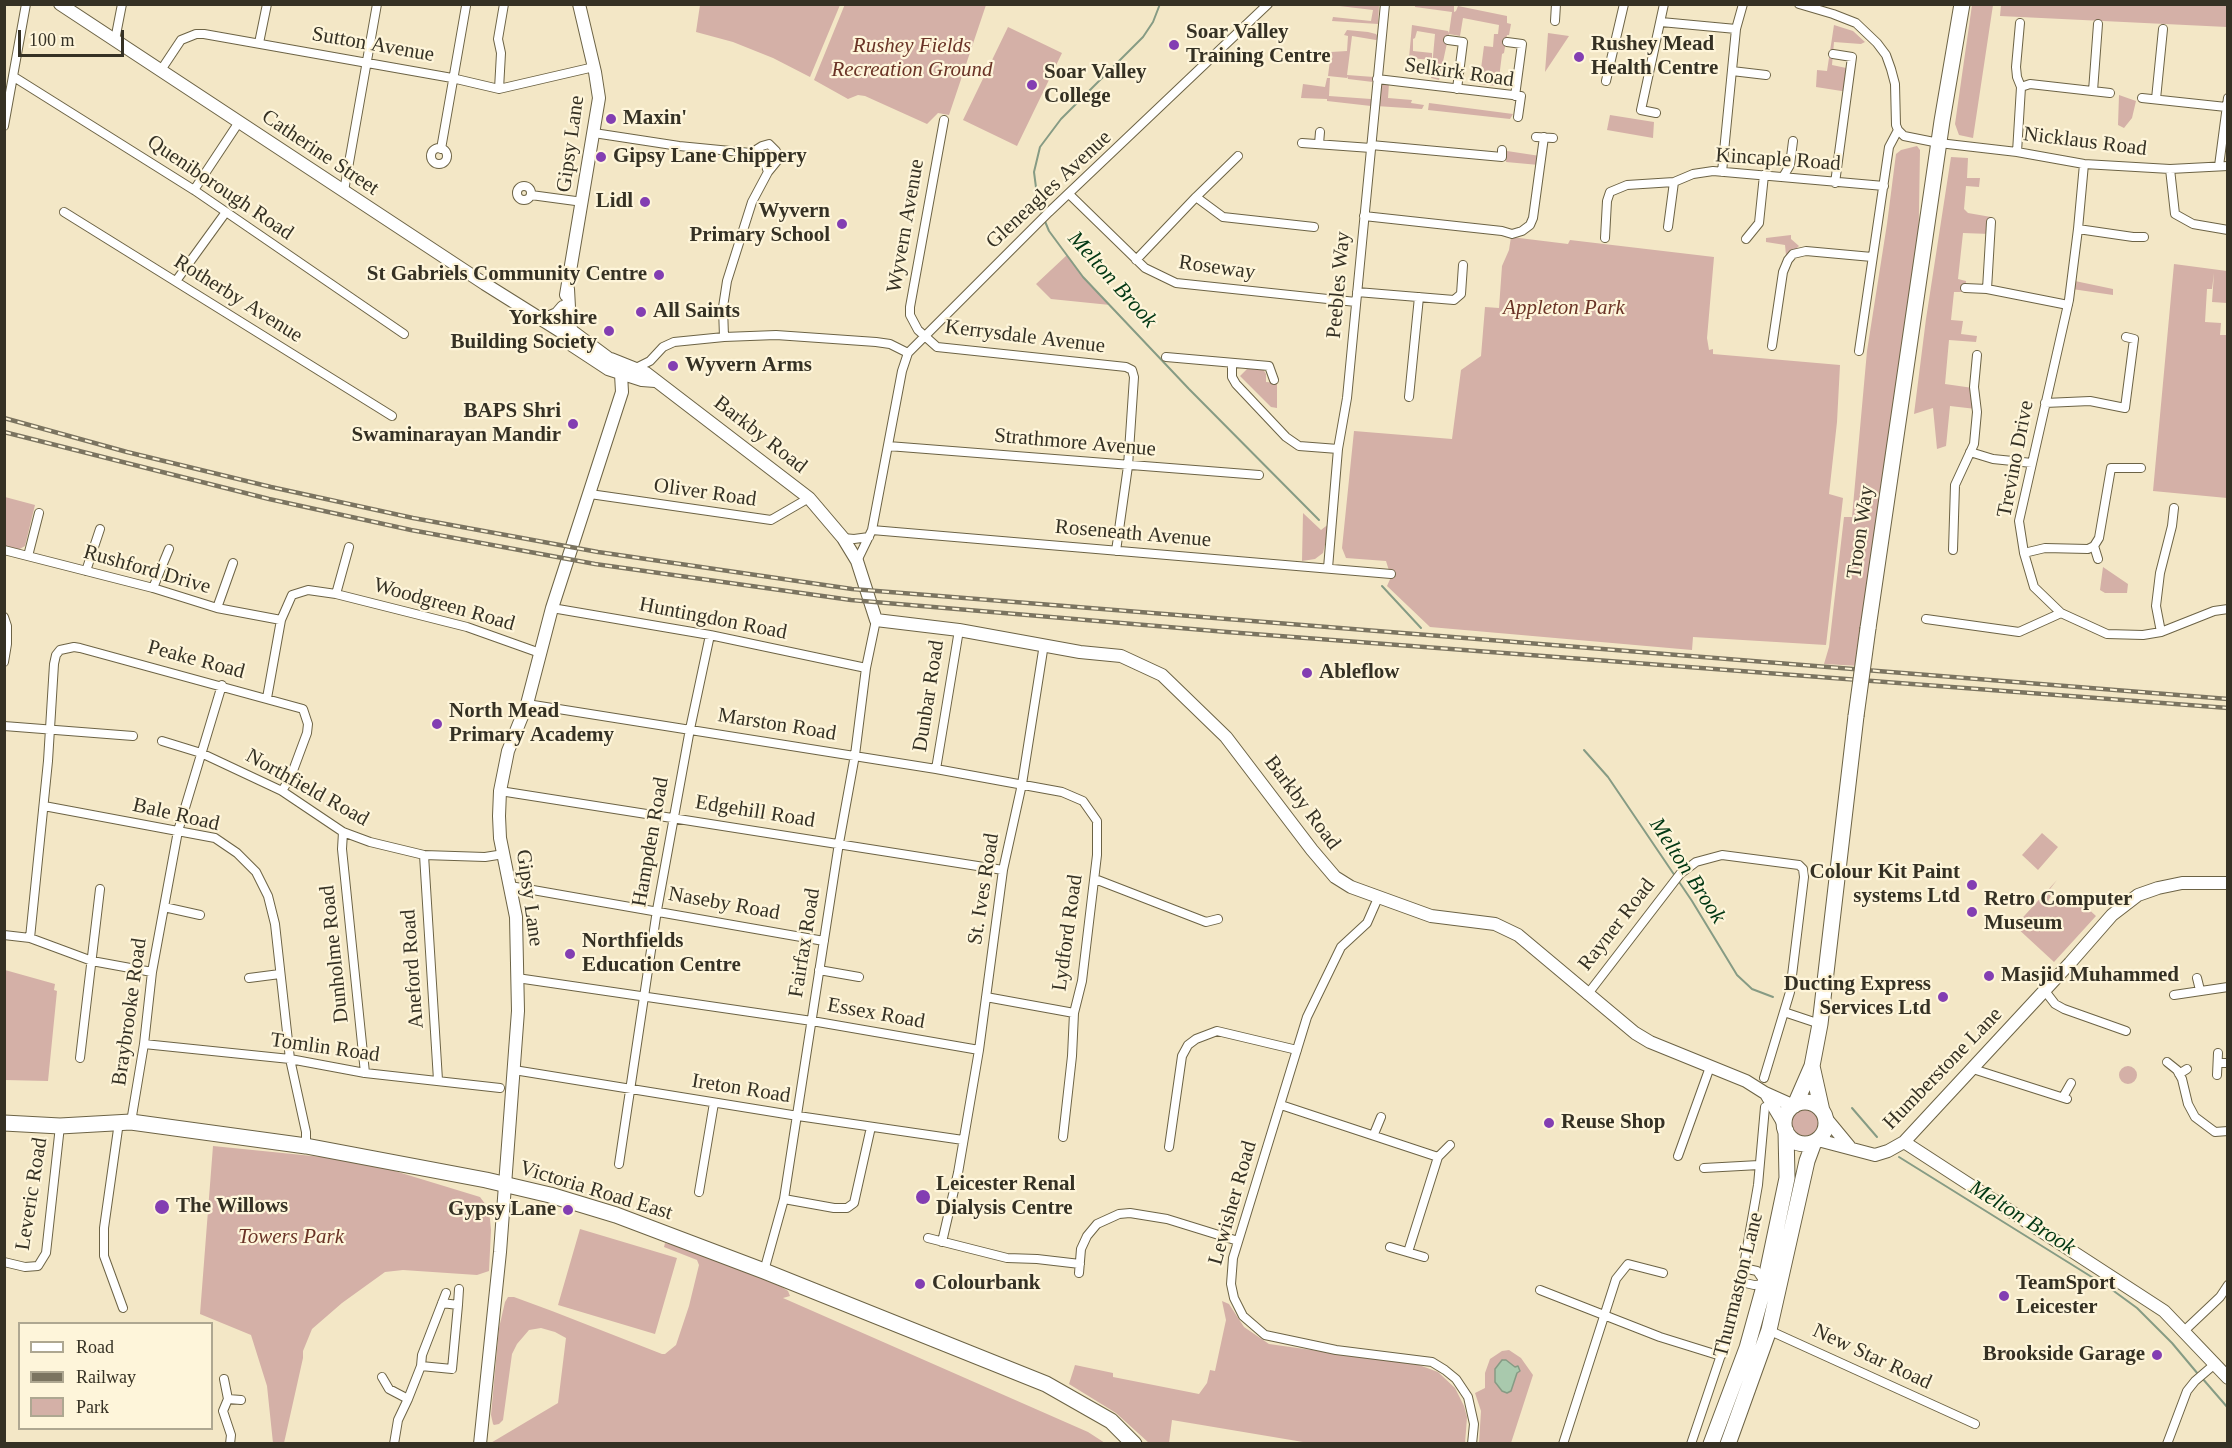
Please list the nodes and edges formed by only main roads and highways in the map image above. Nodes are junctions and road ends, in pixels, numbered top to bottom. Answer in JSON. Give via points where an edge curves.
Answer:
{"nodes":[{"id":1,"x":1962,"y":4,"type":"edge"},
{"id":2,"x":1812,"y":1066,"type":"junction"},
{"id":3,"x":1794,"y":1105,"type":"junction"},
{"id":4,"x":1824,"y":1114,"type":"junction"},
{"id":5,"x":4,"y":1124,"type":"edge"},
{"id":6,"x":1786,"y":1129,"type":"junction"},
{"id":7,"x":1816,"y":1141,"type":"junction"},
{"id":8,"x":1772,"y":1286,"type":"junction"},
{"id":9,"x":1134,"y":1443,"type":"edge"},
{"id":10,"x":1711,"y":1443,"type":"edge"},
{"id":11,"x":1728,"y":1443,"type":"edge"}],
"edges":[{"from":1,"to":2,"type":"highway","name":"Troon Way","bridge":true,"via":[[1868,628]]},
{"from":2,"to":3,"type":"highway","name":"Troon Way"},
{"from":2,"to":4,"type":"highway","name":"Troon Way"},
{"from":3,"to":4,"type":"highway","via":[[1807,1102]]},
{"from":3,"to":6,"type":"highway","via":[[1786,1116]]},
{"from":4,"to":7,"type":"highway","via":[[1825,1130]]},
{"from":5,"to":9,"type":"highway","name":"Victoria Road East","via":[[125,1122],[306,1146],[505,1184],[616,1215],[1046,1384],[1111,1421]]},
{"from":6,"to":7,"type":"highway","via":[[1795,1141]]},
{"from":6,"to":8,"type":"highway","name":"Thurmaston Lane","via":[[1787,1178]]},
{"from":7,"to":8,"type":"highway","name":"Thurmaston Lane"},
{"from":8,"to":10,"type":"highway","name":"Thurmaston Lane"},
{"from":8,"to":11,"type":"highway","name":"Thurmaston Lane","via":[[1769,1330]]}]}
